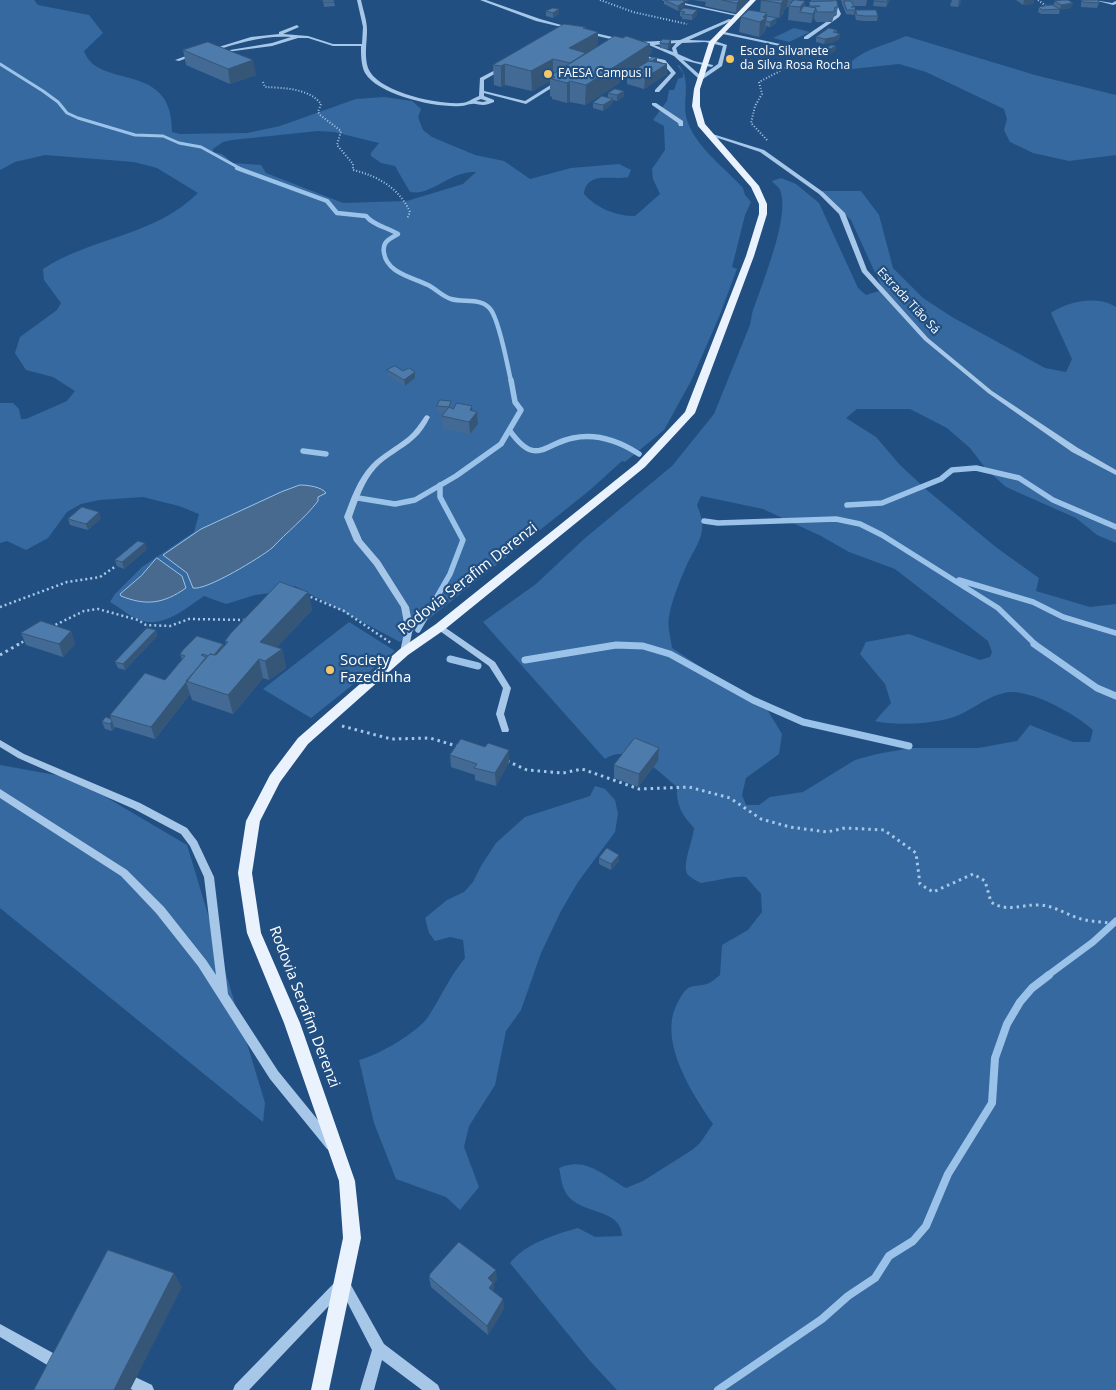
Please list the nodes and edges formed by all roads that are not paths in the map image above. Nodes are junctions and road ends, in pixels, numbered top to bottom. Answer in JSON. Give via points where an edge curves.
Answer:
{"nodes":[{"id":1,"x":359,"y":0,"type":"edge"},
{"id":2,"x":482,"y":0,"type":"edge"},
{"id":3,"x":664,"y":0,"type":"edge"},
{"id":4,"x":754,"y":0,"type":"edge"},
{"id":5,"x":833,"y":0,"type":"edge"},
{"id":6,"x":1096,"y":0,"type":"edge"},
{"id":7,"x":1115,"y":1,"type":"edge"},
{"id":8,"x":696,"y":2,"type":"dead end"},
{"id":9,"x":690,"y":6,"type":"junction"},
{"id":10,"x":734,"y":18,"type":"junction"},
{"id":11,"x":297,"y":26,"type":"dead end"},
{"id":12,"x":581,"y":31,"type":"edge"},
{"id":13,"x":573,"y":32,"type":"edge"},
{"id":14,"x":720,"y":32,"type":"junction"},
{"id":15,"x":278,"y":35,"type":"junction"},
{"id":16,"x":299,"y":35,"type":"junction"},
{"id":17,"x":582,"y":37,"type":"edge"},
{"id":18,"x":608,"y":38,"type":"junction"},
{"id":19,"x":806,"y":38,"type":"dead end"},
{"id":20,"x":625,"y":41,"type":"junction"},
{"id":21,"x":680,"y":42,"type":"junction"},
{"id":22,"x":712,"y":42,"type":"junction"},
{"id":23,"x":648,"y":44,"type":"junction"},
{"id":24,"x":362,"y":45,"type":"junction"},
{"id":25,"x":613,"y":48,"type":"edge"},
{"id":26,"x":794,"y":48,"type":"dead end"},
{"id":27,"x":226,"y":51,"type":"edge"},
{"id":28,"x":629,"y":52,"type":"edge"},
{"id":29,"x":676,"y":56,"type":"junction"},
{"id":30,"x":177,"y":60,"type":"dead end"},
{"id":31,"x":507,"y":64,"type":"edge"},
{"id":32,"x":704,"y":65,"type":"junction"},
{"id":33,"x":718,"y":66,"type":"junction"},
{"id":34,"x":701,"y":78,"type":"junction"},
{"id":35,"x":559,"y":82,"type":"edge"},
{"id":36,"x":480,"y":90,"type":"junction"},
{"id":37,"x":657,"y":91,"type":"dead end"},
{"id":38,"x":481,"y":97,"type":"junction"},
{"id":39,"x":474,"y":102,"type":"junction"},
{"id":40,"x":654,"y":104,"type":"dead end"},
{"id":41,"x":681,"y":125,"type":"dead end"},
{"id":42,"x":708,"y":133,"type":"junction"},
{"id":43,"x":427,"y":417,"type":"dead end"},
{"id":44,"x":1116,"y":473,"type":"edge"},
{"id":45,"x":440,"y":627,"type":"junction"},
{"id":46,"x":404,"y":652,"type":"junction"},
{"id":47,"x":505,"y":730,"type":"dead end"},
{"id":48,"x":0,"y":742,"type":"edge"},
{"id":49,"x":0,"y":793,"type":"edge"},
{"id":50,"x":223,"y":994,"type":"junction"},
{"id":51,"x":337,"y":1153,"type":"junction"},
{"id":52,"x":343,"y":1282,"type":"junction"},
{"id":53,"x":0,"y":1330,"type":"edge"},
{"id":54,"x":379,"y":1349,"type":"junction"},
{"id":55,"x":64,"y":1367,"type":"edge"},
{"id":56,"x":133,"y":1383,"type":"dead end"},
{"id":57,"x":146,"y":1390,"type":"edge"},
{"id":58,"x":240,"y":1390,"type":"edge"},
{"id":59,"x":320,"y":1390,"type":"edge"},
{"id":60,"x":367,"y":1390,"type":"edge"},
{"id":61,"x":433,"y":1390,"type":"edge"}],
"edges":[{"from":1,"to":24,"type":"street","via":[[365,30]]},
{"from":2,"to":13,"type":"street","via":[[553,24],[548,27]]},
{"from":3,"to":9,"type":"street"},
{"from":4,"to":10,"type":"main road","name":"Rodovia Serafim Derenzi"},
{"from":5,"to":19,"type":"street","via":[[839,14],[827,27]]},
{"from":6,"to":7,"type":"street"},
{"from":8,"to":9,"type":"street"},
{"from":9,"to":10,"type":"street"},
{"from":10,"to":14,"type":"main road","name":"Rodovia Serafim Derenzi"},
{"from":10,"to":21,"type":"street"},
{"from":11,"to":15,"type":"street"},
{"from":12,"to":18,"type":"street"},
{"from":14,"to":22,"type":"main road","name":"Rodovia Serafim Derenzi"},
{"from":14,"to":26,"type":"street"},
{"from":15,"to":16,"type":"street"},
{"from":15,"to":30,"type":"street","via":[[246,39]]},
{"from":16,"to":24,"type":"street","via":[[334,45]]},
{"from":16,"to":27,"type":"street","via":[[278,44]]},
{"from":17,"to":18,"type":"street","via":[[602,43]]},
{"from":18,"to":20,"type":"street"},
{"from":20,"to":23,"type":"street"},
{"from":20,"to":25,"type":"street"},
{"from":21,"to":22,"type":"street"},
{"from":21,"to":23,"type":"street"},
{"from":21,"to":29,"type":"street","via":[[673,51]]},
{"from":22,"to":32,"type":"main road","name":"Rodovia Serafim Derenzi"},
{"from":22,"to":33,"type":"street","via":[[726,47],[722,63]]},
{"from":23,"to":29,"type":"street"},
{"from":24,"to":39,"type":"street","via":[[367,72],[384,88],[440,103],[462,105]]},
{"from":28,"to":37,"type":"street","via":[[661,60],[674,73]]},
{"from":29,"to":32,"type":"street"},
{"from":29,"to":34,"type":"street"},
{"from":31,"to":36,"type":"street","via":[[482,79]]},
{"from":32,"to":33,"type":"street"},
{"from":32,"to":34,"type":"main road","name":"Rodovia Serafim Derenzi"},
{"from":33,"to":34,"type":"street"},
{"from":34,"to":42,"type":"main road","name":"Rodovia Serafim Derenzi","via":[[696,106],[701,124]]},
{"from":35,"to":36,"type":"street","via":[[526,103]]},
{"from":36,"to":38,"type":"street"},
{"from":38,"to":39,"type":"street"},
{"from":38,"to":39,"type":"street","via":[[492,100],[483,104]]},
{"from":40,"to":41,"type":"street"},
{"from":42,"to":44,"type":"street","name":"Estrada Tião Sá","via":[[762,150],[821,193],[842,213],[864,271],[926,339],[990,392],[1075,450]]},
{"from":42,"to":45,"type":"main road","name":"Rodovia Serafim Derenzi","via":[[755,186],[763,204],[763,214],[690,413],[641,465]]},
{"from":43,"to":46,"type":"street","via":[[419,432],[377,463],[365,478],[348,517],[358,541],[377,563],[405,607],[409,628]]},
{"from":45,"to":46,"type":"main road","name":"Rodovia Serafim Derenzi"},
{"from":45,"to":47,"type":"street","via":[[492,664],[508,688],[500,714]]},
{"from":46,"to":51,"type":"main road","name":"Rodovia Serafim Derenzi","via":[[303,741],[275,779],[253,821],[244,873],[254,933],[292,1023]]},
{"from":48,"to":50,"type":"street","via":[[21,756],[137,806],[184,831],[194,844],[209,877]]},
{"from":49,"to":50,"type":"street","via":[[124,873],[160,910]]},
{"from":50,"to":51,"type":"street","via":[[274,1075]]},
{"from":51,"to":52,"type":"main road","name":"Rodovia Serafim Derenzi","via":[[347,1181],[352,1238]]},
{"from":52,"to":54,"type":"street"},
{"from":52,"to":58,"type":"street"},
{"from":52,"to":59,"type":"main road","name":"Rodovia Serafim Derenzi"},
{"from":53,"to":55,"type":"street"},
{"from":54,"to":60,"type":"street"},
{"from":54,"to":61,"type":"street"},
{"from":56,"to":57,"type":"street"}]}
